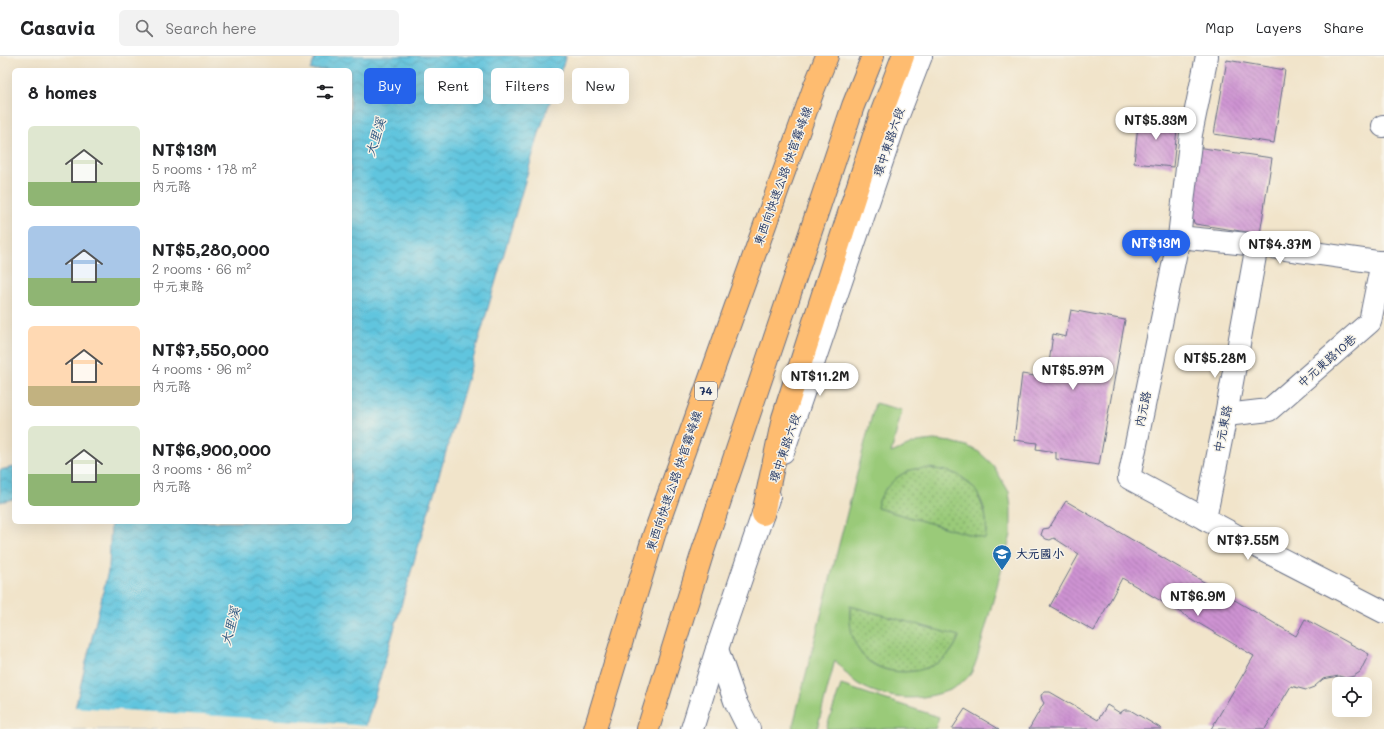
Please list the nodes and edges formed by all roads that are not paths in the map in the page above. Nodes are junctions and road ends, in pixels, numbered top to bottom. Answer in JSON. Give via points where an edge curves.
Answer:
{"nodes":[{"id":1,"x":827,"y":56,"type":"edge"},
{"id":2,"x":861,"y":56,"type":"edge"},
{"id":3,"x":873,"y":56,"type":"edge"},
{"id":4,"x":903,"y":56,"type":"edge"},
{"id":5,"x":921,"y":56,"type":"edge"},
{"id":6,"x":1207,"y":56,"type":"edge"},
{"id":7,"x":1179,"y":237,"type":"junction"},
{"id":8,"x":1257,"y":245,"type":"junction"},
{"id":9,"x":1383,"y":263,"type":"edge"},
{"id":10,"x":1226,"y":415,"type":"junction"},
{"id":11,"x":762,"y":514,"type":"junction"},
{"id":12,"x":1205,"y":519,"type":"junction"},
{"id":13,"x":1384,"y":612,"type":"edge"},
{"id":14,"x":717,"y":649,"type":"junction"},
{"id":15,"x":595,"y":729,"type":"edge"},
{"id":16,"x":637,"y":729,"type":"edge"},
{"id":17,"x":648,"y":729,"type":"edge"},
{"id":18,"x":692,"y":729,"type":"edge"},
{"id":19,"x":749,"y":729,"type":"edge"}],
"edges":[{"from":1,"to":15,"type":"highway","name":"東西向快速公路 快官霧峰線","number":"74","via":[[654,535]]},
{"from":2,"to":16,"type":"street","via":[[840,112]]},
{"from":3,"to":17,"type":"highway","via":[[853,106],[703,551]]},
{"from":4,"to":11,"type":"highway","via":[[880,117],[783,418]]},
{"from":5,"to":11,"type":"street","name":"環中東路六段","via":[[895,123]]},
{"from":6,"to":7,"type":"street","name":"內元路","via":[[1191,134]]},
{"from":7,"to":8,"type":"street"},
{"from":7,"to":12,"type":"street","name":"內元路","via":[[1129,478]]},
{"from":8,"to":9,"type":"street"},
{"from":8,"to":10,"type":"street","name":"中元東路"},
{"from":9,"to":10,"type":"street","name":"中元東路10巷","via":[[1370,322],[1269,410]]},
{"from":10,"to":12,"type":"street","name":"中元東路"},
{"from":11,"to":14,"type":"street","name":"環中東路六段"},
{"from":12,"to":13,"type":"street","name":"內元路"},
{"from":14,"to":18,"type":"street","name":"環中東路六段"},
{"from":14,"to":19,"type":"street","via":[[735,701]]}]}
